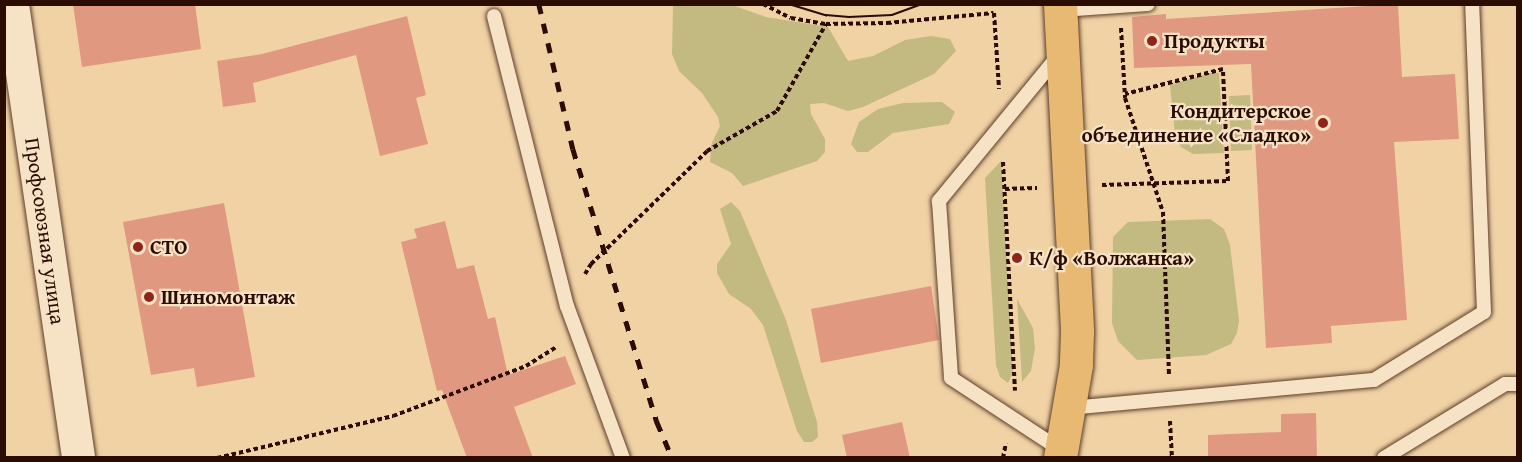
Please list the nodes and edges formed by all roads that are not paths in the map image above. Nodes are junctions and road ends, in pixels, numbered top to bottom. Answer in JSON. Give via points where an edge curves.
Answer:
{"nodes":[{"id":1,"x":1148,"y":4,"type":"edge"},
{"id":2,"x":1472,"y":4,"type":"edge"},
{"id":3,"x":8,"y":5,"type":"edge"},
{"id":4,"x":1060,"y":7,"type":"edge"},
{"id":5,"x":494,"y":16,"type":"dead end"},
{"id":6,"x":1063,"y":50,"type":"junction"},
{"id":7,"x":1518,"y":384,"type":"edge"},
{"id":8,"x":1070,"y":408,"type":"junction"},
{"id":9,"x":1061,"y":454,"type":"edge"},
{"id":10,"x":78,"y":458,"type":"edge"},
{"id":11,"x":623,"y":458,"type":"edge"},
{"id":12,"x":1384,"y":458,"type":"edge"}],
"edges":[{"from":1,"to":4,"type":"lane"},
{"from":2,"to":8,"type":"lane","via":[[1484,312],[1374,380]]},
{"from":3,"to":10,"type":"street","name":"Профсоюзная улица"},
{"from":4,"to":6,"type":"main road"},
{"from":5,"to":11,"type":"lane","via":[[567,306]]},
{"from":6,"to":8,"type":"main road","via":[[1077,332]]},
{"from":6,"to":9,"type":"lane","via":[[939,201],[951,378]]},
{"from":7,"to":12,"type":"lane","via":[[1505,384]]},
{"from":8,"to":9,"type":"main road"}]}
